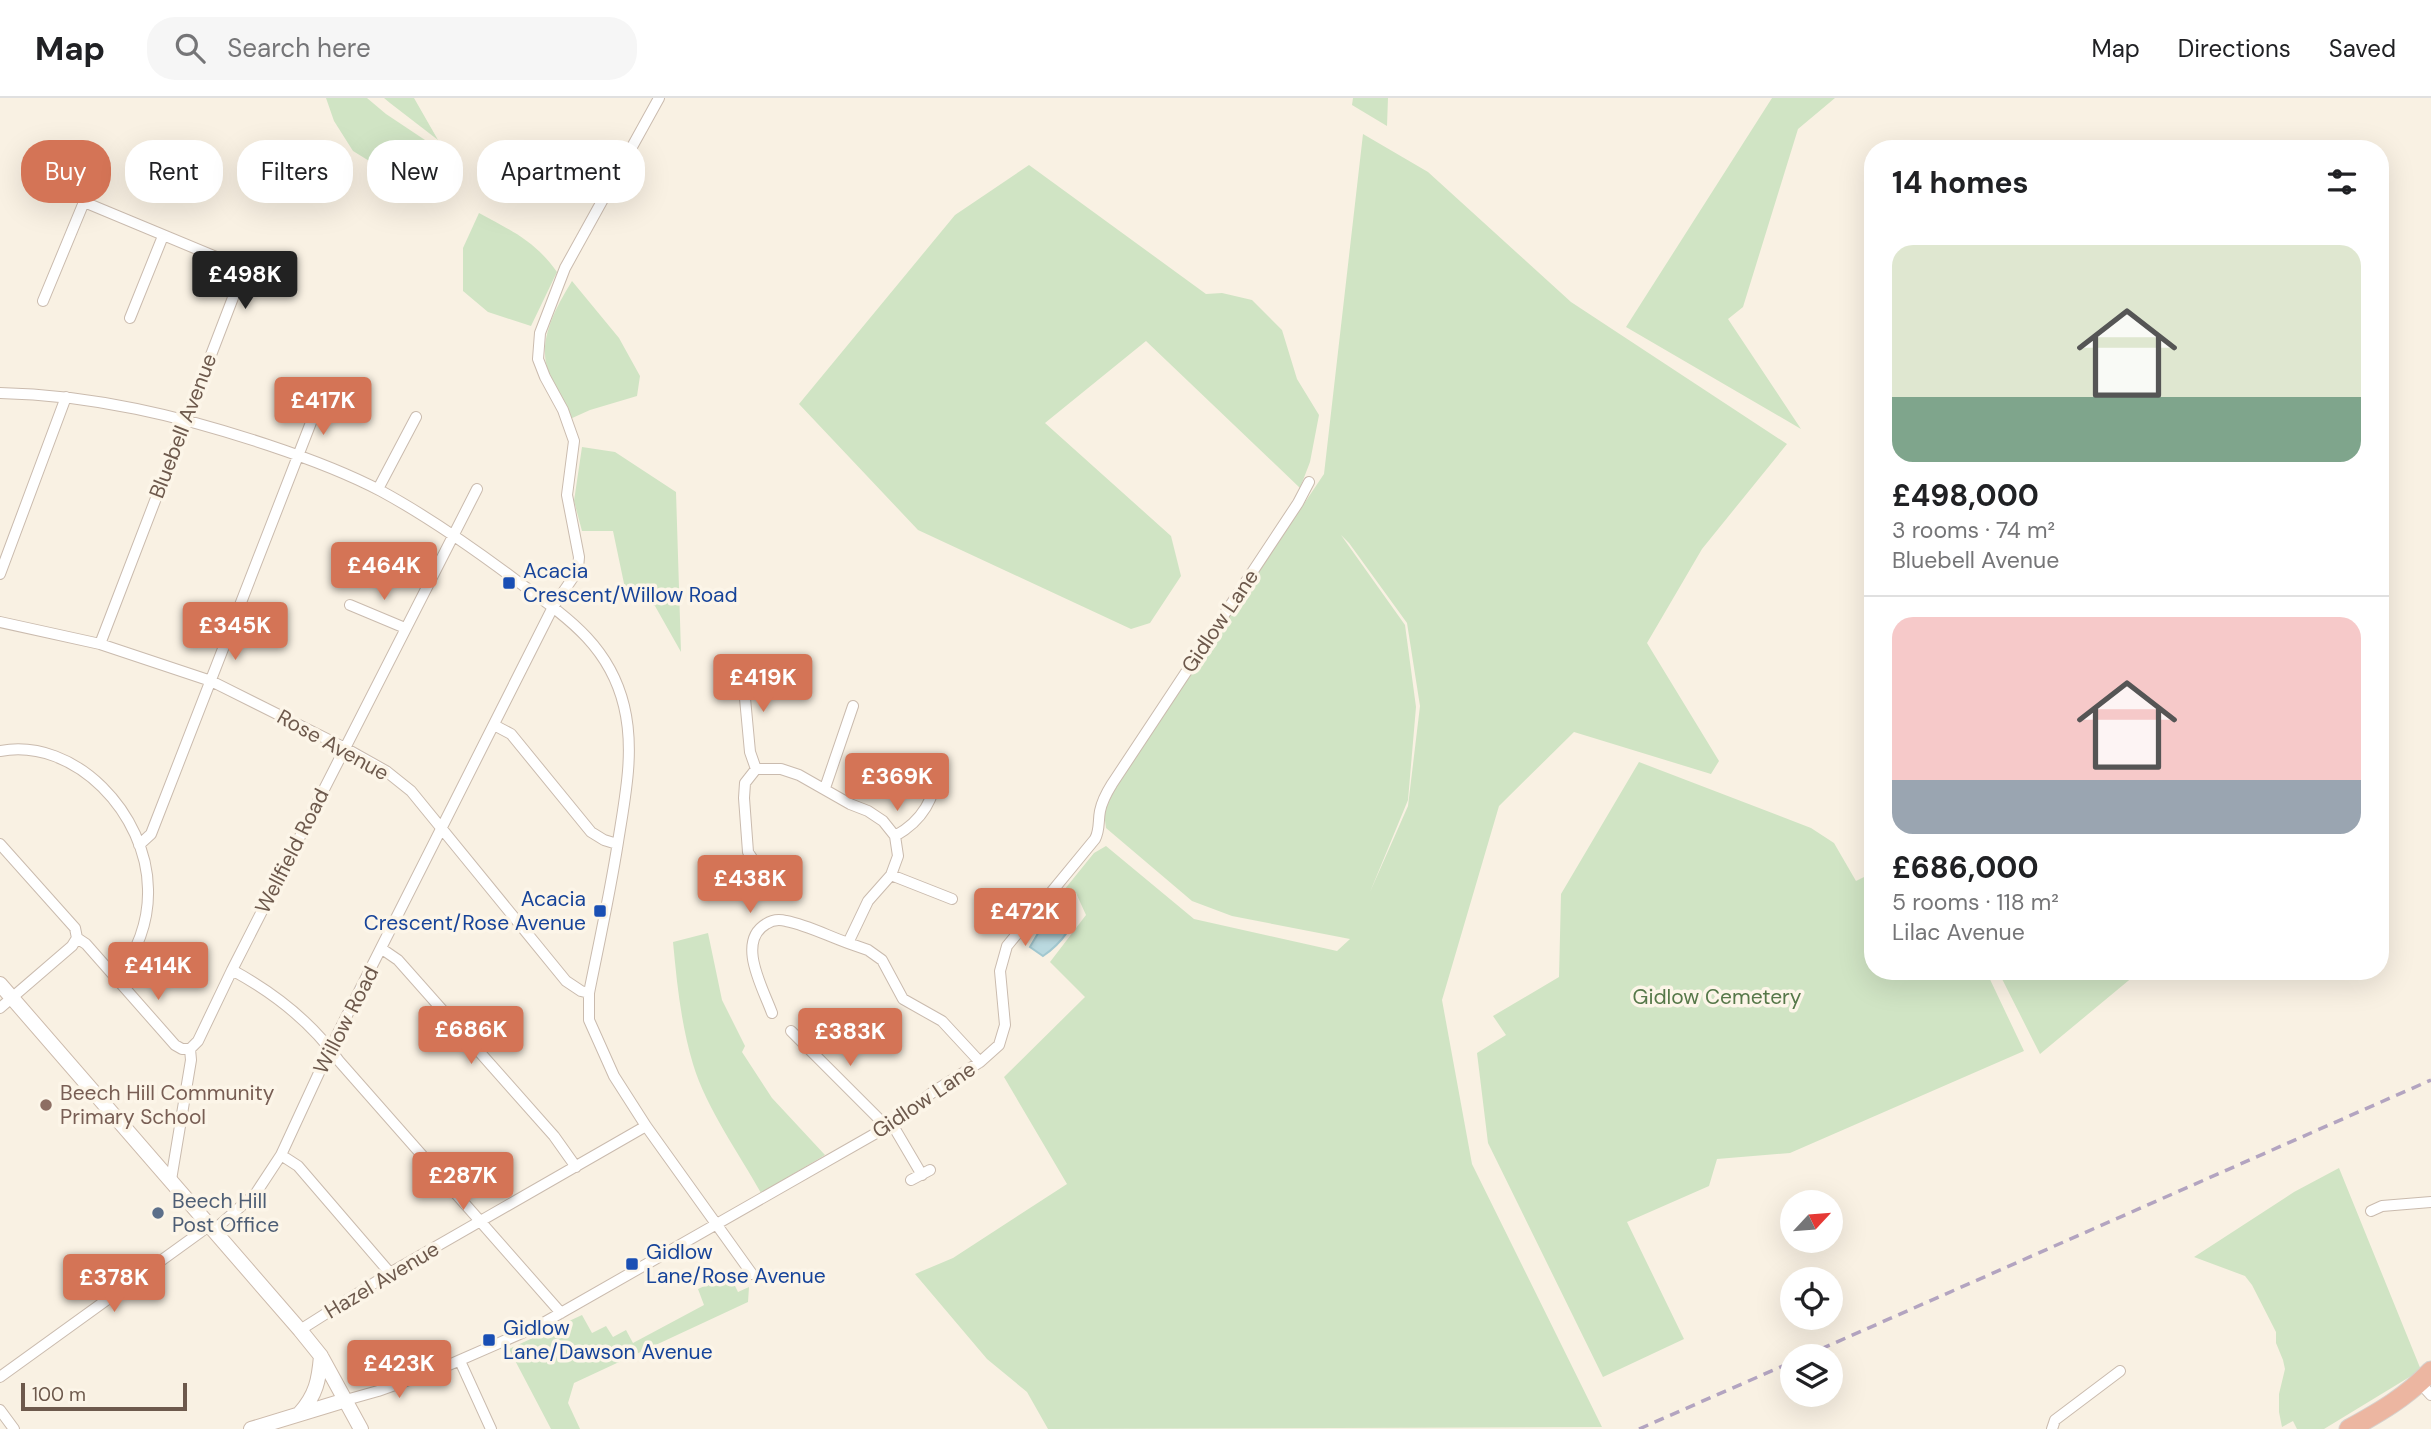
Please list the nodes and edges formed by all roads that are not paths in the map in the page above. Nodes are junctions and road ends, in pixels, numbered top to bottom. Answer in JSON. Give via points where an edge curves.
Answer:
{"nodes":[{"id":1,"x":659,"y":98,"type":"edge"},
{"id":2,"x":163,"y":236,"type":"junction"},
{"id":3,"x":43,"y":301,"type":"dead end"},
{"id":4,"x":130,"y":318,"type":"dead end"},
{"id":5,"x":0,"y":393,"type":"edge"},
{"id":6,"x":66,"y":397,"type":"junction"},
{"id":7,"x":317,"y":407,"type":"dead end"},
{"id":8,"x":416,"y":416,"type":"dead end"},
{"id":9,"x":186,"y":420,"type":"junction"},
{"id":10,"x":298,"y":456,"type":"junction"},
{"id":11,"x":1309,"y":482,"type":"dead end"},
{"id":12,"x":378,"y":489,"type":"junction"},
{"id":13,"x":477,"y":489,"type":"dead end"},
{"id":14,"x":453,"y":533,"type":"junction"},
{"id":15,"x":0,"y":574,"type":"edge"},
{"id":16,"x":350,"y":605,"type":"dead end"},
{"id":17,"x":553,"y":607,"type":"junction"},
{"id":18,"x":0,"y":622,"type":"edge"},
{"id":19,"x":405,"y":628,"type":"junction"},
{"id":20,"x":100,"y":644,"type":"junction"},
{"id":21,"x":726,"y":668,"type":"dead end"},
{"id":22,"x":211,"y":681,"type":"junction"},
{"id":23,"x":853,"y":706,"type":"dead end"},
{"id":24,"x":494,"y":725,"type":"junction"},
{"id":25,"x":345,"y":748,"type":"junction"},
{"id":26,"x":0,"y":751,"type":"edge"},
{"id":27,"x":940,"y":768,"type":"dead end"},
{"id":28,"x":756,"y":769,"type":"junction"},
{"id":29,"x":825,"y":788,"type":"junction"},
{"id":30,"x":442,"y":828,"type":"junction"},
{"id":31,"x":895,"y":836,"type":"junction"},
{"id":32,"x":0,"y":844,"type":"edge"},
{"id":33,"x":617,"y":844,"type":"junction"},
{"id":34,"x":139,"y":845,"type":"junction"},
{"id":35,"x":770,"y":872,"type":"dead end"},
{"id":36,"x":891,"y":875,"type":"junction"},
{"id":37,"x":952,"y":899,"type":"dead end"},
{"id":38,"x":77,"y":938,"type":"junction"},
{"id":39,"x":848,"y":943,"type":"junction"},
{"id":40,"x":382,"y":949,"type":"junction"},
{"id":41,"x":232,"y":970,"type":"junction"},
{"id":42,"x":116,"y":978,"type":"junction"},
{"id":43,"x":0,"y":984,"type":"edge"},
{"id":44,"x":590,"y":993,"type":"junction"},
{"id":45,"x":12,"y":998,"type":"junction"},
{"id":46,"x":0,"y":1008,"type":"edge"},
{"id":47,"x":772,"y":1013,"type":"dead end"},
{"id":48,"x":791,"y":1031,"type":"dead end"},
{"id":49,"x":190,"y":1049,"type":"junction"},
{"id":50,"x":331,"y":1049,"type":"junction"},
{"id":51,"x":980,"y":1062,"type":"junction"},
{"id":52,"x":890,"y":1125,"type":"junction"},
{"id":53,"x":646,"y":1126,"type":"junction"},
{"id":54,"x":281,"y":1155,"type":"junction"},
{"id":55,"x":576,"y":1167,"type":"junction"},
{"id":56,"x":171,"y":1180,"type":"junction"},
{"id":57,"x":911,"y":1181,"type":"dead end"},
{"id":58,"x":2431,"y":1202,"type":"edge"},
{"id":59,"x":2371,"y":1211,"type":"dead end"},
{"id":60,"x":481,"y":1221,"type":"junction"},
{"id":61,"x":717,"y":1224,"type":"junction"},
{"id":62,"x":211,"y":1228,"type":"junction"},
{"id":63,"x":390,"y":1273,"type":"junction"},
{"id":64,"x":752,"y":1274,"type":"dead end"},
{"id":65,"x":561,"y":1313,"type":"junction"},
{"id":66,"x":300,"y":1330,"type":"junction"},
{"id":67,"x":321,"y":1356,"type":"junction"},
{"id":68,"x":460,"y":1362,"type":"junction"},
{"id":69,"x":2120,"y":1371,"type":"dead end"},
{"id":70,"x":0,"y":1377,"type":"edge"},
{"id":71,"x":2427,"y":1383,"type":"edge"},
{"id":72,"x":346,"y":1400,"type":"junction"},
{"id":73,"x":0,"y":1410,"type":"edge"},
{"id":74,"x":299,"y":1414,"type":"junction"},
{"id":75,"x":14,"y":1429,"type":"edge"},
{"id":76,"x":251,"y":1429,"type":"edge"},
{"id":77,"x":361,"y":1429,"type":"edge"},
{"id":78,"x":491,"y":1429,"type":"edge"},
{"id":79,"x":2052,"y":1429,"type":"edge"},
{"id":80,"x":2349,"y":1429,"type":"edge"}],
"edges":[{"from":1,"to":17,"type":"street","name":"Willow Road","via":[[565,268],[540,333],[538,359],[574,441],[567,495],[579,557],[572,579]]},
{"from":2,"to":3,"type":"street","name":"Bluebell Avenue","via":[[84,202]]},
{"from":2,"to":4,"type":"street"},
{"from":2,"to":9,"type":"street","name":"Bluebell Avenue","via":[[233,264],[239,272]]},
{"from":5,"to":6,"type":"street"},
{"from":6,"to":9,"type":"street"},
{"from":6,"to":15,"type":"street"},
{"from":7,"to":10,"type":"street"},
{"from":8,"to":12,"type":"street"},
{"from":9,"to":10,"type":"street"},
{"from":9,"to":20,"type":"street","name":"Bluebell Avenue"},
{"from":10,"to":12,"type":"street"},
{"from":10,"to":22,"type":"street"},
{"from":11,"to":51,"type":"street","name":"Gidlow Lane","via":[[1112,783],[1095,839],[1007,946],[1000,971],[1003,1035]]},
{"from":12,"to":14,"type":"street"},
{"from":13,"to":14,"type":"street","name":"Wellfield Road"},
{"from":14,"to":17,"type":"street"},
{"from":14,"to":19,"type":"street","name":"Wellfield Road"},
{"from":16,"to":19,"type":"street"},
{"from":17,"to":24,"type":"street","name":"Willow Road"},
{"from":17,"to":33,"type":"street","via":[[597,648],[624,706],[628,767]]},
{"from":18,"to":20,"type":"street","name":"Rose Avenue"},
{"from":19,"to":25,"type":"street","name":"Wellfield Road"},
{"from":20,"to":22,"type":"street","name":"Rose Avenue"},
{"from":21,"to":28,"type":"street","via":[[743,671],[750,752]]},
{"from":22,"to":25,"type":"street","name":"Rose Avenue"},
{"from":22,"to":34,"type":"street","via":[[151,834]]},
{"from":23,"to":29,"type":"street"},
{"from":24,"to":30,"type":"street","name":"Willow Road"},
{"from":24,"to":33,"type":"street","via":[[511,734],[591,832]]},
{"from":25,"to":30,"type":"street","name":"Rose Avenue","via":[[386,771]]},
{"from":25,"to":41,"type":"street","name":"Wellfield Road"},
{"from":26,"to":34,"type":"street","via":[[40,751],[90,776],[127,818]]},
{"from":27,"to":31,"type":"street","via":[[935,789],[917,822]]},
{"from":28,"to":29,"type":"street","via":[[781,769]]},
{"from":28,"to":35,"type":"street","via":[[745,782],[748,852]]},
{"from":29,"to":31,"type":"street","via":[[883,821]]},
{"from":30,"to":40,"type":"street","name":"Willow Road"},
{"from":30,"to":44,"type":"street","name":"Rose Avenue","via":[[566,981]]},
{"from":31,"to":36,"type":"street","via":[[898,856]]},
{"from":32,"to":38,"type":"street","via":[[75,929]]},
{"from":33,"to":44,"type":"street"},
{"from":34,"to":42,"type":"street","via":[[148,888],[144,926]]},
{"from":36,"to":37,"type":"street"},
{"from":36,"to":39,"type":"street","via":[[868,901]]},
{"from":38,"to":42,"type":"street"},
{"from":38,"to":45,"type":"street"},
{"from":39,"to":47,"type":"street","via":[[786,920],[772,920],[760,927],[752,937],[753,953]]},
{"from":39,"to":51,"type":"street","via":[[882,960],[903,999],[942,1021]]},
{"from":40,"to":50,"type":"street","name":"Willow Road"},
{"from":40,"to":55,"type":"street","via":[[398,960],[554,1136]]},
{"from":41,"to":49,"type":"street","name":"Wellfield Road"},
{"from":41,"to":50,"type":"street","via":[[288,1006]]},
{"from":42,"to":49,"type":"street","via":[[175,1045]]},
{"from":43,"to":45,"type":"street"},
{"from":44,"to":53,"type":"street","via":[[589,1020],[594,1034]]},
{"from":45,"to":46,"type":"street"},
{"from":45,"to":56,"type":"street"},
{"from":48,"to":52,"type":"street"},
{"from":49,"to":56,"type":"street","name":"Wellfield Road"},
{"from":50,"to":54,"type":"street","name":"Willow Road"},
{"from":50,"to":60,"type":"street"},
{"from":51,"to":52,"type":"street","name":"Gidlow Lane"},
{"from":52,"to":57,"type":"street","via":[[926,1173]]},
{"from":52,"to":61,"type":"street","name":"Gidlow Lane"},
{"from":53,"to":55,"type":"street","name":"Hazel Avenue"},
{"from":53,"to":61,"type":"street"},
{"from":54,"to":62,"type":"street","name":"Willow Road","via":[[256,1193]]},
{"from":54,"to":63,"type":"street","via":[[298,1166]]},
{"from":55,"to":60,"type":"street","name":"Hazel Avenue"},
{"from":56,"to":62,"type":"street"},
{"from":58,"to":59,"type":"street"},
{"from":60,"to":63,"type":"street","name":"Hazel Avenue"},
{"from":60,"to":65,"type":"street"},
{"from":61,"to":64,"type":"street"},
{"from":61,"to":65,"type":"street","name":"Gidlow Lane"},
{"from":62,"to":66,"type":"street"},
{"from":62,"to":70,"type":"street","name":"Willow Road"},
{"from":63,"to":66,"type":"street","name":"Hazel Avenue"},
{"from":65,"to":68,"type":"street","name":"Gidlow Lane"},
{"from":66,"to":67,"type":"street"},
{"from":67,"to":72,"type":"street"},
{"from":67,"to":74,"type":"street","via":[[318,1387]]},
{"from":68,"to":72,"type":"street","name":"Gidlow Lane"},
{"from":68,"to":78,"type":"street"},
{"from":69,"to":79,"type":"street","via":[[2055,1420]]},
{"from":71,"to":80,"type":"highway"},
{"from":72,"to":74,"type":"street","name":"Gidlow Lane"},
{"from":72,"to":77,"type":"street"},
{"from":73,"to":75,"type":"street"},
{"from":74,"to":76,"type":"street","name":"Gidlow Lane"}]}
